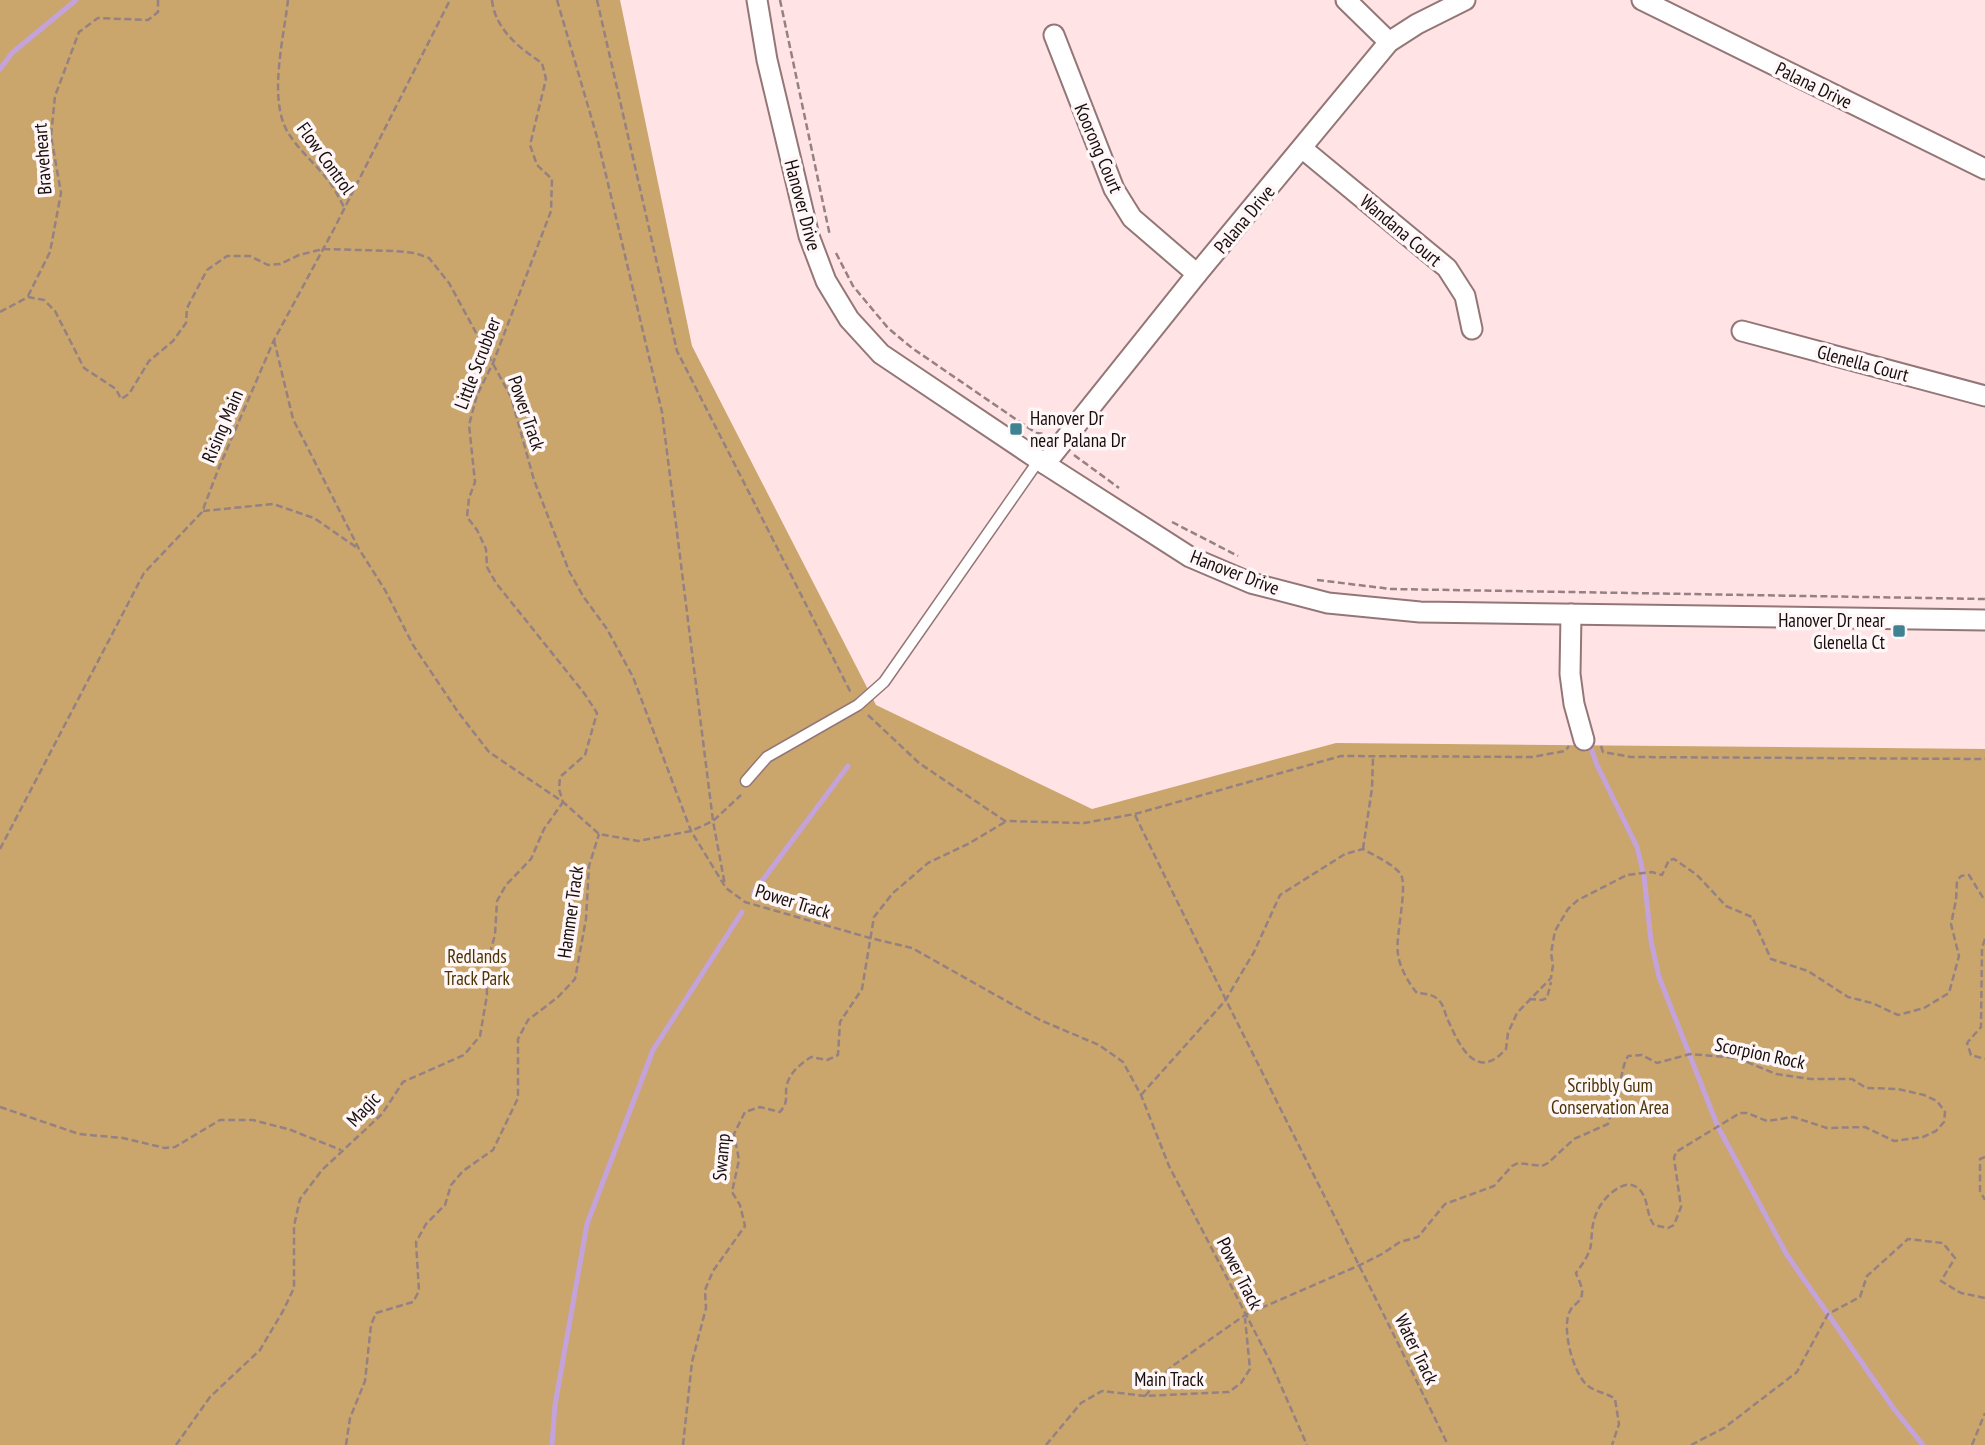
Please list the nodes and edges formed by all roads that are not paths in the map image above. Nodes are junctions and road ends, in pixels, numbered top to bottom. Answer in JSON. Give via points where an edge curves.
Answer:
{"nodes":[{"id":1,"x":757,"y":0,"type":"edge"},
{"id":2,"x":1346,"y":0,"type":"edge"},
{"id":3,"x":1465,"y":0,"type":"edge"},
{"id":4,"x":1642,"y":0,"type":"edge"},
{"id":5,"x":1054,"y":35,"type":"dead end"},
{"id":6,"x":1389,"y":42,"type":"junction"},
{"id":7,"x":1303,"y":149,"type":"junction"},
{"id":8,"x":1985,"y":169,"type":"edge"},
{"id":9,"x":1197,"y":274,"type":"junction"},
{"id":10,"x":1472,"y":330,"type":"dead end"},
{"id":11,"x":1742,"y":331,"type":"dead end"},
{"id":12,"x":1985,"y":396,"type":"edge"},
{"id":13,"x":1042,"y":462,"type":"junction"},
{"id":14,"x":1571,"y":614,"type":"junction"},
{"id":15,"x":1985,"y":620,"type":"edge"},
{"id":16,"x":1584,"y":740,"type":"road end"},
{"id":17,"x":746,"y":781,"type":"road end"}],
"edges":[{"from":1,"to":13,"type":"street","name":"Hanover Drive","via":[[809,236],[826,281],[849,318],[881,354]]},
{"from":2,"to":6,"type":"street"},
{"from":3,"to":6,"type":"street","name":"Palana Drive"},
{"from":4,"to":8,"type":"street","name":"Palana Drive"},
{"from":5,"to":9,"type":"street","name":"Koorong Court","via":[[1114,189],[1132,218]]},
{"from":6,"to":7,"type":"street","name":"Palana Drive"},
{"from":7,"to":9,"type":"street","name":"Palana Drive"},
{"from":7,"to":10,"type":"street","name":"Wandana Court","via":[[1447,268],[1465,296]]},
{"from":9,"to":13,"type":"street","name":"Palana Drive"},
{"from":11,"to":12,"type":"street","name":"Glenella Court"},
{"from":13,"to":14,"type":"street","name":"Hanover Drive","via":[[1190,557],[1251,583],[1328,603],[1420,612]]},
{"from":13,"to":17,"type":"lane","via":[[884,682],[858,705],[767,758]]},
{"from":14,"to":15,"type":"street","name":"Hanover Drive"},
{"from":14,"to":16,"type":"street","via":[[1574,704]]}]}
